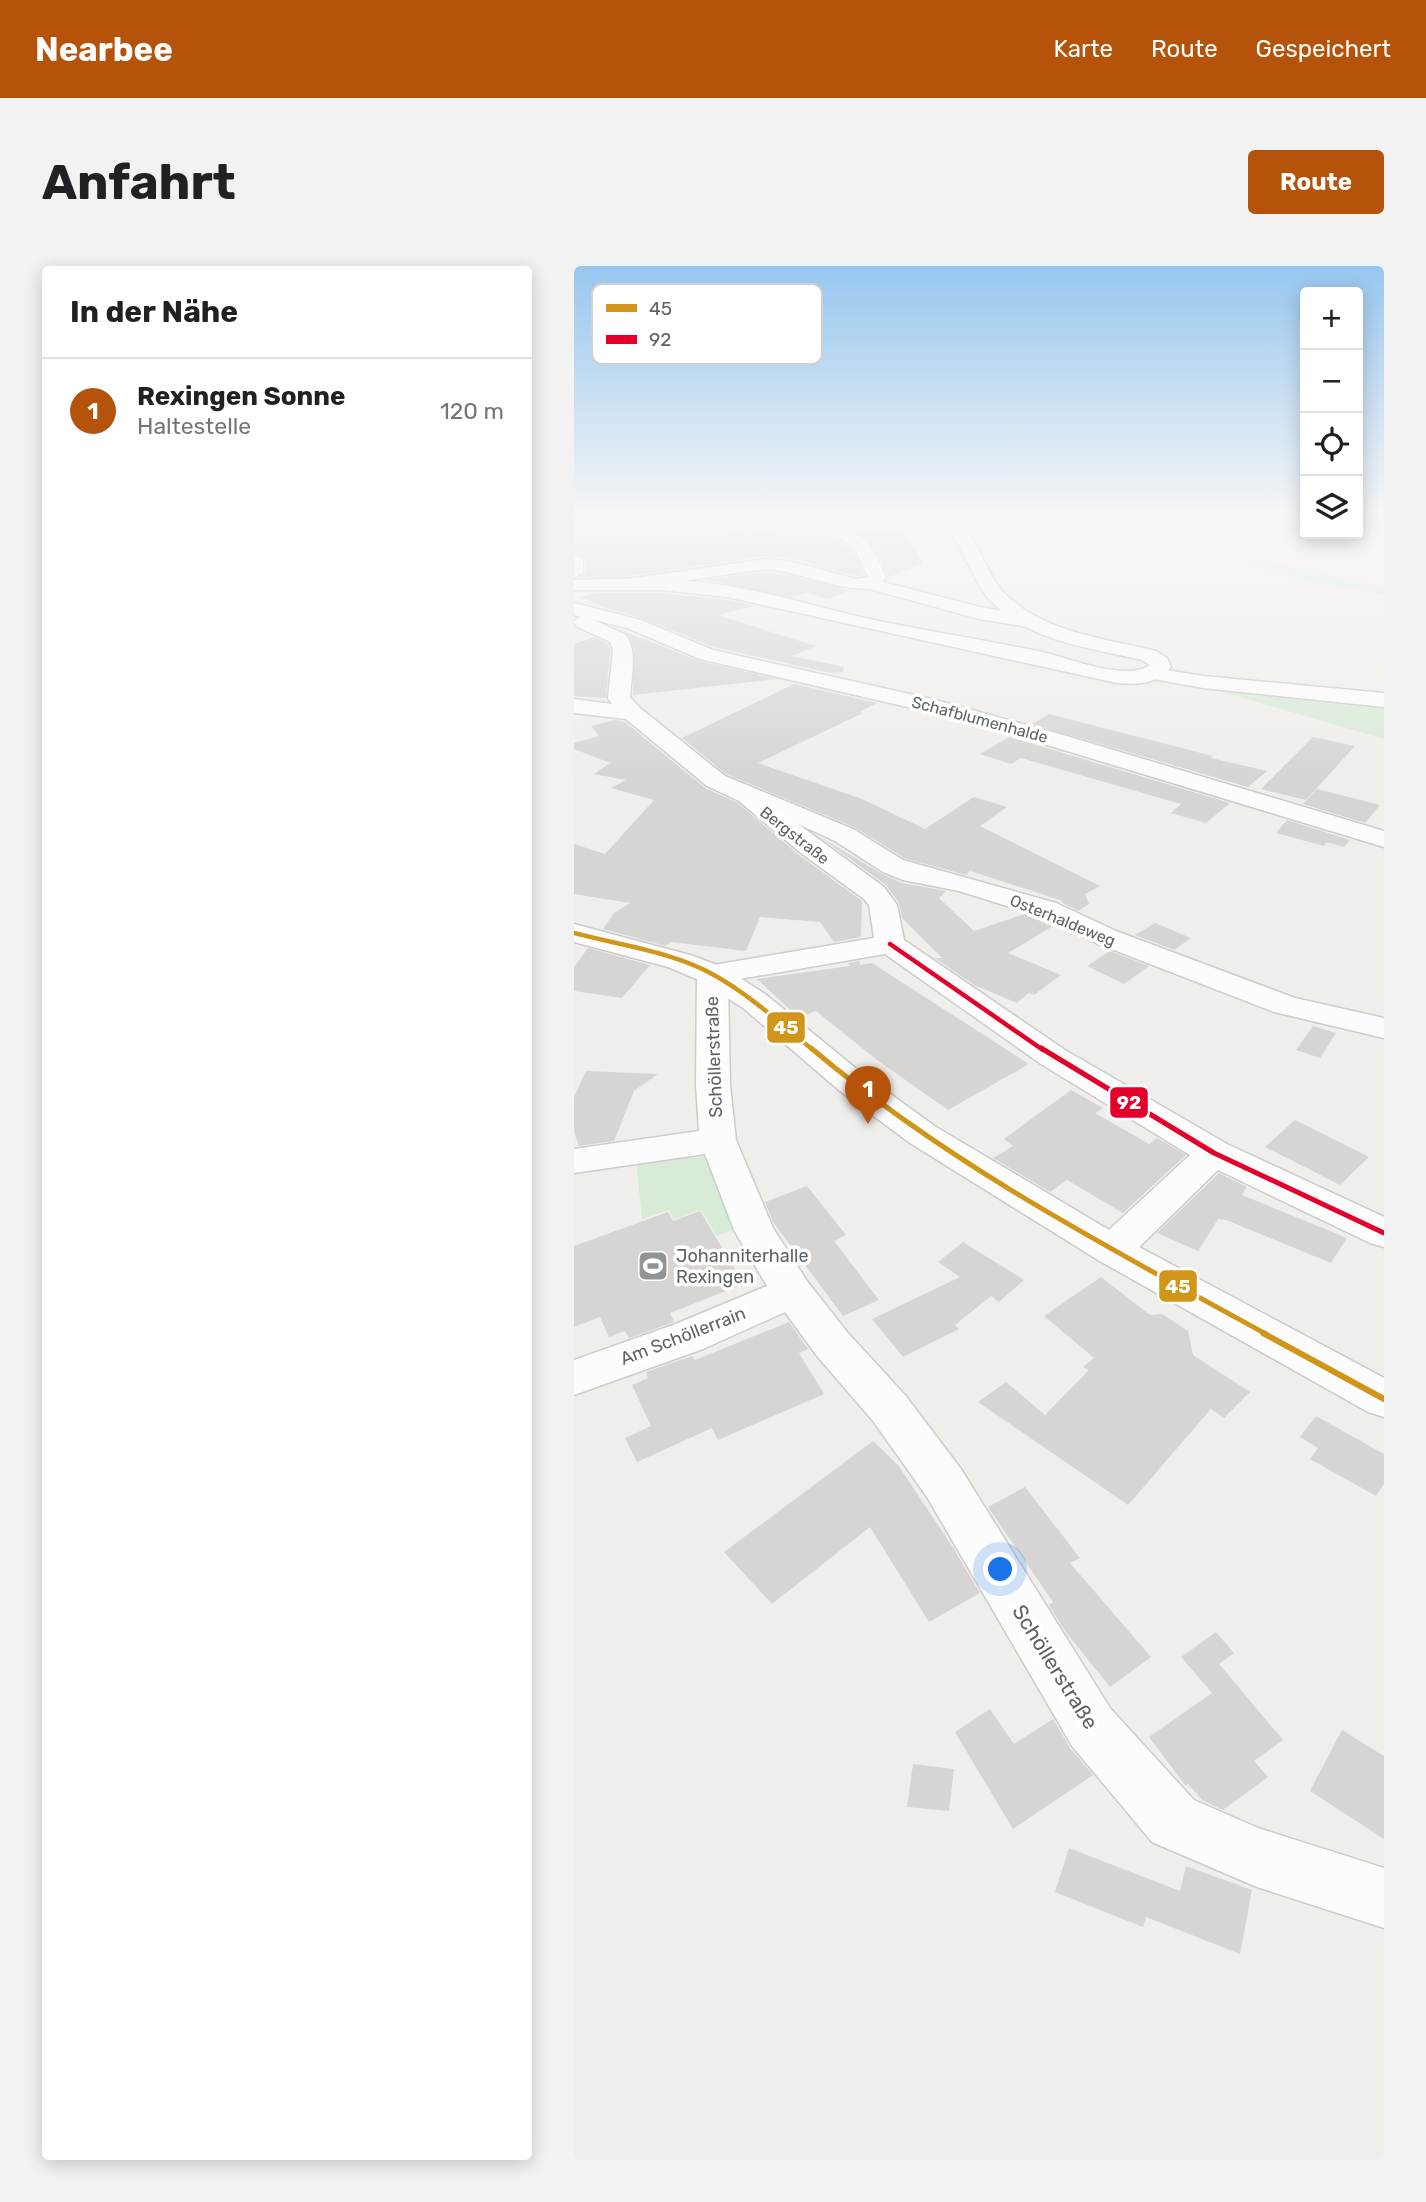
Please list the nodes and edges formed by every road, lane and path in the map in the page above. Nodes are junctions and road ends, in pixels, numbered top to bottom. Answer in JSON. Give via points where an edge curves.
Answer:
{"nodes":[{"id":1,"x":787,"y":604,"type":"edge"},
{"id":2,"x":947,"y":604,"type":"edge"},
{"id":3,"x":1004,"y":604,"type":"edge"},
{"id":4,"x":574,"y":609,"type":"edge"},
{"id":5,"x":574,"y":618,"type":"edge"},
{"id":6,"x":1029,"y":621,"type":"junction"},
{"id":7,"x":1155,"y":674,"type":"junction"},
{"id":8,"x":1384,"y":701,"type":"edge"},
{"id":9,"x":574,"y":706,"type":"edge"},
{"id":10,"x":632,"y":713,"type":"junction"},
{"id":11,"x":748,"y":796,"type":"junction"},
{"id":12,"x":1384,"y":839,"type":"edge"},
{"id":13,"x":574,"y":933,"type":"edge"},
{"id":14,"x":890,"y":944,"type":"junction"},
{"id":15,"x":712,"y":974,"type":"junction"},
{"id":16,"x":1384,"y":1028,"type":"edge"},
{"id":17,"x":718,"y":1140,"type":"junction"},
{"id":18,"x":1214,"y":1153,"type":"junction"},
{"id":19,"x":574,"y":1161,"type":"edge"},
{"id":20,"x":1384,"y":1233,"type":"edge"},
{"id":21,"x":1112,"y":1250,"type":"junction"},
{"id":22,"x":792,"y":1292,"type":"junction"},
{"id":23,"x":574,"y":1378,"type":"edge"},
{"id":24,"x":1384,"y":1399,"type":"edge"},
{"id":25,"x":1384,"y":1898,"type":"edge"}],
"edges":[{"from":1,"to":7,"type":"street","via":[[1110,675]]},
{"from":2,"to":6,"type":"street"},
{"from":3,"to":6,"type":"street"},
{"from":4,"to":12,"type":"street","name":"Schafblumenhalde","via":[[634,624],[707,655],[975,718]]},
{"from":5,"to":10,"type":"street","name":"Bergstraße","via":[[619,639],[623,650],[619,698]]},
{"from":6,"to":7,"type":"street","via":[[1149,655],[1160,662]]},
{"from":7,"to":8,"type":"street"},
{"from":9,"to":10,"type":"street"},
{"from":10,"to":11,"type":"street","name":"Bergstraße","via":[[716,781]]},
{"from":11,"to":14,"type":"street","name":"Bergstraße","via":[[874,894],[883,905]]},
{"from":11,"to":16,"type":"street","name":"Osterhaldeweg","via":[[844,835],[914,874],[1046,909],[1118,942],[1285,1005]]},
{"from":13,"to":15,"type":"street"},
{"from":14,"to":15,"type":"street"},
{"from":14,"to":18,"type":"street","via":[[1053,1057]]},
{"from":15,"to":17,"type":"street","name":"Schöllerstraße"},
{"from":15,"to":21,"type":"street","via":[[754,1001],[923,1135]]},
{"from":17,"to":19,"type":"street","name":"Schöllerstraße"},
{"from":17,"to":22,"type":"street","name":"Schöllerstraße","via":[[754,1230]]},
{"from":18,"to":20,"type":"street"},
{"from":18,"to":21,"type":"street"},
{"from":21,"to":24,"type":"street"},
{"from":22,"to":23,"type":"street","name":"Am Schöllerrain"},
{"from":22,"to":25,"type":"street","name":"Schöllerstraße","via":[[889,1408],[944,1483],[1091,1727],[1173,1821],[1257,1857]]}]}
